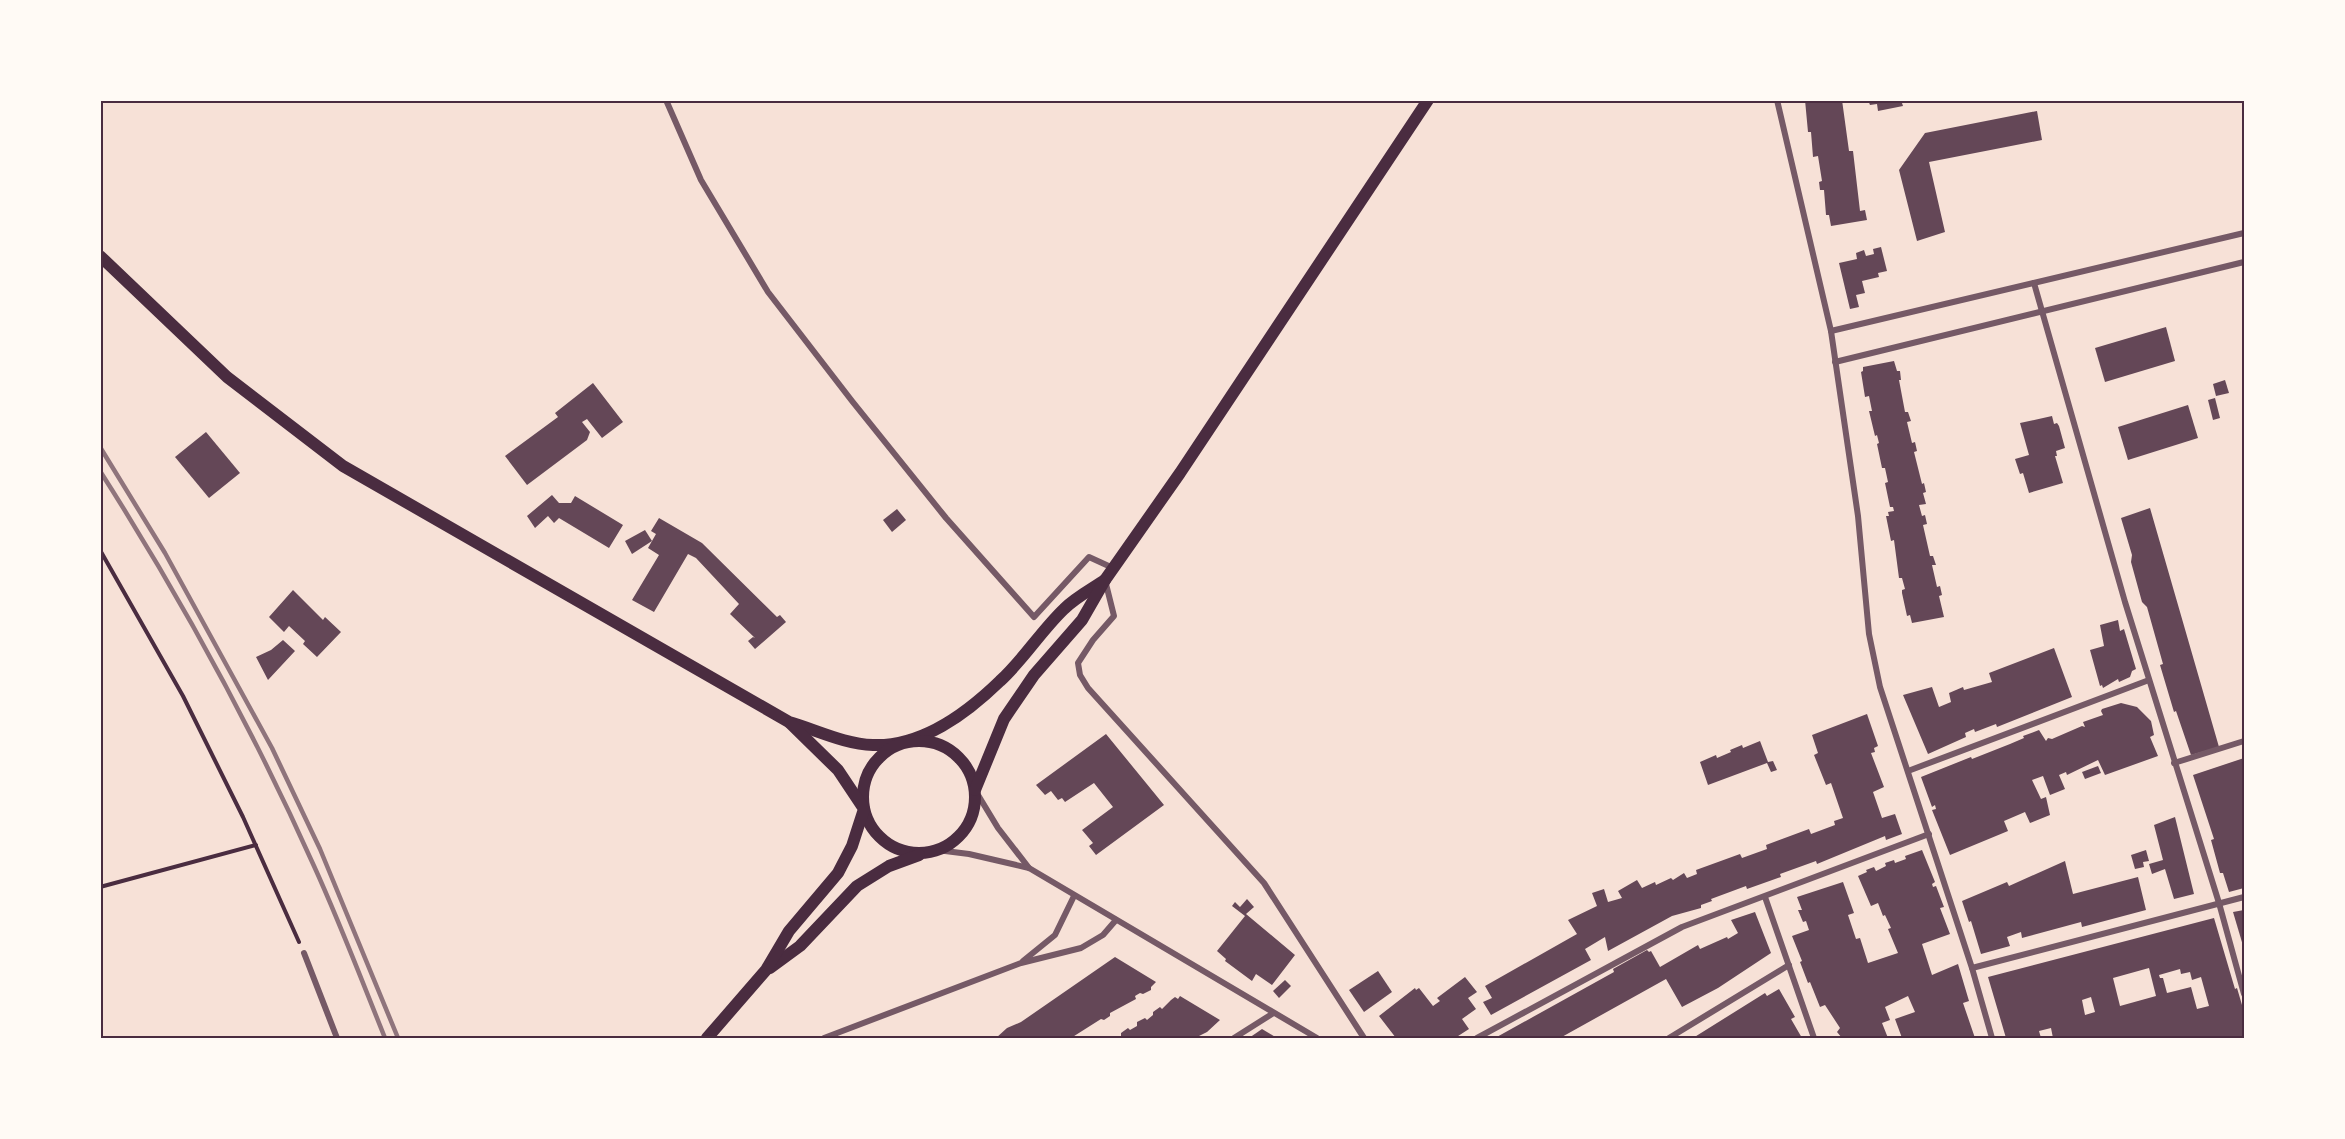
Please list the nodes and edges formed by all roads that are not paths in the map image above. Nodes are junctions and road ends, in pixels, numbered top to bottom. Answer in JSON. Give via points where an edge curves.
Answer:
{"nodes":[{"id":1,"x":666,"y":100,"type":"edge"},
{"id":2,"x":1428,"y":100,"type":"edge"},
{"id":3,"x":1777,"y":100,"type":"edge"},
{"id":4,"x":2244,"y":233,"type":"edge"},
{"id":5,"x":100,"y":256,"type":"edge"},
{"id":6,"x":2244,"y":262,"type":"edge"},
{"id":7,"x":2034,"y":283,"type":"junction"},
{"id":8,"x":2041,"y":311,"type":"junction"},
{"id":9,"x":1831,"y":331,"type":"junction"},
{"id":10,"x":1835,"y":362,"type":"junction"},
{"id":11,"x":1113,"y":568,"type":"junction"},
{"id":12,"x":1105,"y":580,"type":"junction"},
{"id":13,"x":2149,"y":680,"type":"junction"},
{"id":14,"x":789,"y":722,"type":"junction"},
{"id":15,"x":2244,"y":741,"type":"edge"},
{"id":16,"x":901,"y":744,"type":"junction"},
{"id":17,"x":2174,"y":763,"type":"junction"},
{"id":18,"x":1908,"y":771,"type":"junction"},
{"id":19,"x":975,"y":790,"type":"junction"},
{"id":20,"x":864,"y":809,"type":"junction"},
{"id":21,"x":1929,"y":834,"type":"junction"},
{"id":22,"x":937,"y":850,"type":"junction"},
{"id":23,"x":924,"y":854,"type":"junction"},
{"id":24,"x":1029,"y":868,"type":"junction"},
{"id":25,"x":1074,"y":896,"type":"junction"},
{"id":26,"x":1765,"y":897,"type":"junction"},
{"id":27,"x":2244,"y":897,"type":"edge"},
{"id":28,"x":2219,"y":903,"type":"junction"},
{"id":29,"x":1116,"y":920,"type":"junction"},
{"id":30,"x":304,"y":953,"type":"road end"},
{"id":31,"x":1021,"y":963,"type":"junction"},
{"id":32,"x":1788,"y":965,"type":"junction"},
{"id":33,"x":1972,"y":968,"type":"junction"},
{"id":34,"x":766,"y":970,"type":"junction"},
{"id":35,"x":2244,"y":994,"type":"edge"},
{"id":36,"x":1272,"y":1014,"type":"junction"},
{"id":37,"x":337,"y":1038,"type":"edge"},
{"id":38,"x":706,"y":1038,"type":"edge"},
{"id":39,"x":824,"y":1038,"type":"edge"},
{"id":40,"x":1234,"y":1038,"type":"edge"},
{"id":41,"x":1317,"y":1038,"type":"edge"},
{"id":42,"x":1364,"y":1038,"type":"edge"},
{"id":43,"x":1477,"y":1038,"type":"edge"},
{"id":44,"x":1669,"y":1038,"type":"edge"},
{"id":45,"x":1814,"y":1038,"type":"edge"},
{"id":46,"x":1992,"y":1038,"type":"edge"}],
"edges":[{"from":1,"to":11,"type":"street","via":[[702,180],[768,292],[946,518],[1034,617],[1089,557]]},
{"from":2,"to":11,"type":"main road"},
{"from":3,"to":9,"type":"street"},
{"from":4,"to":7,"type":"street"},
{"from":5,"to":14,"type":"main road","via":[[227,377],[343,466]]},
{"from":6,"to":8,"type":"street"},
{"from":7,"to":8,"type":"street"},
{"from":7,"to":9,"type":"street"},
{"from":8,"to":10,"type":"street"},
{"from":8,"to":13,"type":"street"},
{"from":9,"to":10,"type":"street"},
{"from":10,"to":18,"type":"street","via":[[1858,516],[1869,634],[1880,687]]},
{"from":11,"to":12,"type":"main road"},
{"from":12,"to":16,"type":"main road","via":[[1065,608],[1001,680],[964,712]]},
{"from":12,"to":19,"type":"main road","via":[[1082,620],[1034,675],[1004,719]]},
{"from":12,"to":42,"type":"street","via":[[1114,616],[1078,663],[1080,675],[1264,883]]},
{"from":13,"to":17,"type":"street"},
{"from":13,"to":18,"type":"street"},
{"from":14,"to":16,"type":"main road","via":[[852,742]]},
{"from":14,"to":20,"type":"main road","via":[[838,770]]},
{"from":15,"to":17,"type":"street"},
{"from":16,"to":19,"type":"main road","via":[[918,741],[949,749],[971,774]]},
{"from":16,"to":20,"type":"main road","via":[[886,751],[870,770],[863,793]]},
{"from":17,"to":28,"type":"street"},
{"from":18,"to":21,"type":"street"},
{"from":19,"to":22,"type":"main road","via":[[974,810],[967,827],[954,842]]},
{"from":19,"to":24,"type":"street"},
{"from":20,"to":23,"type":"main road","via":[[869,824],[892,847]]},
{"from":20,"to":34,"type":"main road","via":[[838,873],[789,931]]},
{"from":21,"to":26,"type":"street"},
{"from":21,"to":33,"type":"street"},
{"from":22,"to":23,"type":"main road"},
{"from":22,"to":24,"type":"street"},
{"from":23,"to":34,"type":"main road","via":[[890,866],[857,886],[800,946]]},
{"from":24,"to":25,"type":"street"},
{"from":25,"to":29,"type":"street"},
{"from":25,"to":31,"type":"street","via":[[1056,935]]},
{"from":26,"to":32,"type":"street"},
{"from":26,"to":43,"type":"street","via":[[1682,927]]},
{"from":27,"to":28,"type":"street"},
{"from":28,"to":33,"type":"street"},
{"from":28,"to":35,"type":"street"},
{"from":29,"to":31,"type":"street","via":[[1103,935],[1082,948]]},
{"from":29,"to":36,"type":"street"},
{"from":30,"to":37,"type":"street"},
{"from":31,"to":39,"type":"street"},
{"from":32,"to":44,"type":"street"},
{"from":32,"to":45,"type":"street"},
{"from":33,"to":46,"type":"street"},
{"from":34,"to":38,"type":"main road"},
{"from":36,"to":40,"type":"street"},
{"from":36,"to":41,"type":"street"}]}
